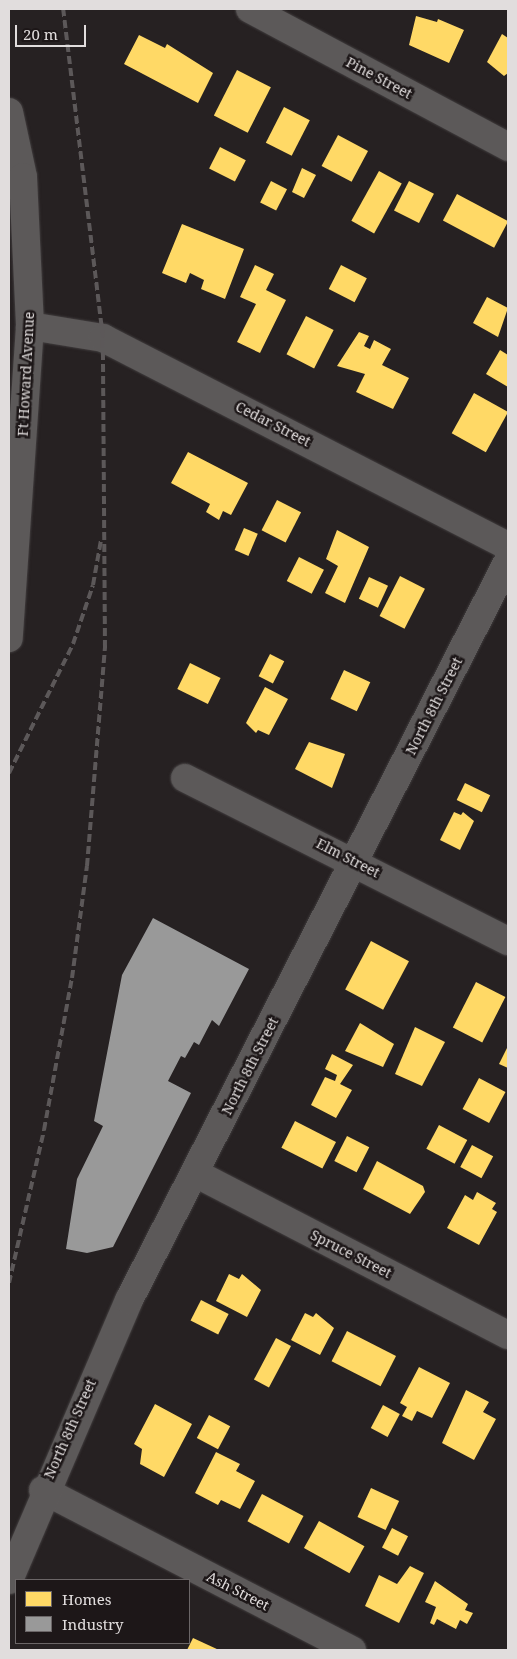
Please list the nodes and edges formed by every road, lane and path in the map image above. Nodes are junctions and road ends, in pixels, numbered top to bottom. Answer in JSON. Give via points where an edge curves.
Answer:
{"nodes":[{"id":1,"x":250,"y":9,"type":"edge"},
{"id":2,"x":9,"y":112,"type":"edge"},
{"id":3,"x":508,"y":147,"type":"edge"},
{"id":4,"x":30,"y":326,"type":"junction"},
{"id":5,"x":16,"y":456,"type":"edge"},
{"id":6,"x":508,"y":546,"type":"edge"},
{"id":7,"x":508,"y":561,"type":"edge"},
{"id":8,"x":9,"y":638,"type":"edge"},
{"id":9,"x":185,"y":778,"type":"dead end"},
{"id":10,"x":355,"y":861,"type":"junction"},
{"id":11,"x":508,"y":941,"type":"edge"},
{"id":12,"x":195,"y":1173,"type":"junction"},
{"id":13,"x":508,"y":1335,"type":"edge"},
{"id":14,"x":44,"y":1490,"type":"junction"},
{"id":15,"x":9,"y":1580,"type":"edge"},
{"id":16,"x":352,"y":1650,"type":"edge"}],
"edges":[{"from":1,"to":3,"type":"street","name":"Pine Street"},
{"from":2,"to":4,"type":"street","name":"Ft Howard Avenue","via":[[23,177]]},
{"from":4,"to":5,"type":"street","name":"Ft Howard Avenue"},
{"from":4,"to":6,"type":"street","name":"Cedar Street","via":[[103,338]]},
{"from":5,"to":8,"type":"street","name":"Ft Howard Avenue"},
{"from":7,"to":10,"type":"street","name":"North 8th Street"},
{"from":9,"to":10,"type":"street","name":"Elm Street"},
{"from":10,"to":11,"type":"street","name":"Elm Street"},
{"from":10,"to":12,"type":"street","name":"North 8th Street"},
{"from":12,"to":13,"type":"street","name":"Spruce Street"},
{"from":12,"to":14,"type":"street","name":"North 8th Street","via":[[129,1300]]},
{"from":14,"to":15,"type":"street","name":"North 8th Street"},
{"from":14,"to":16,"type":"street","name":"Ash Street"}]}
